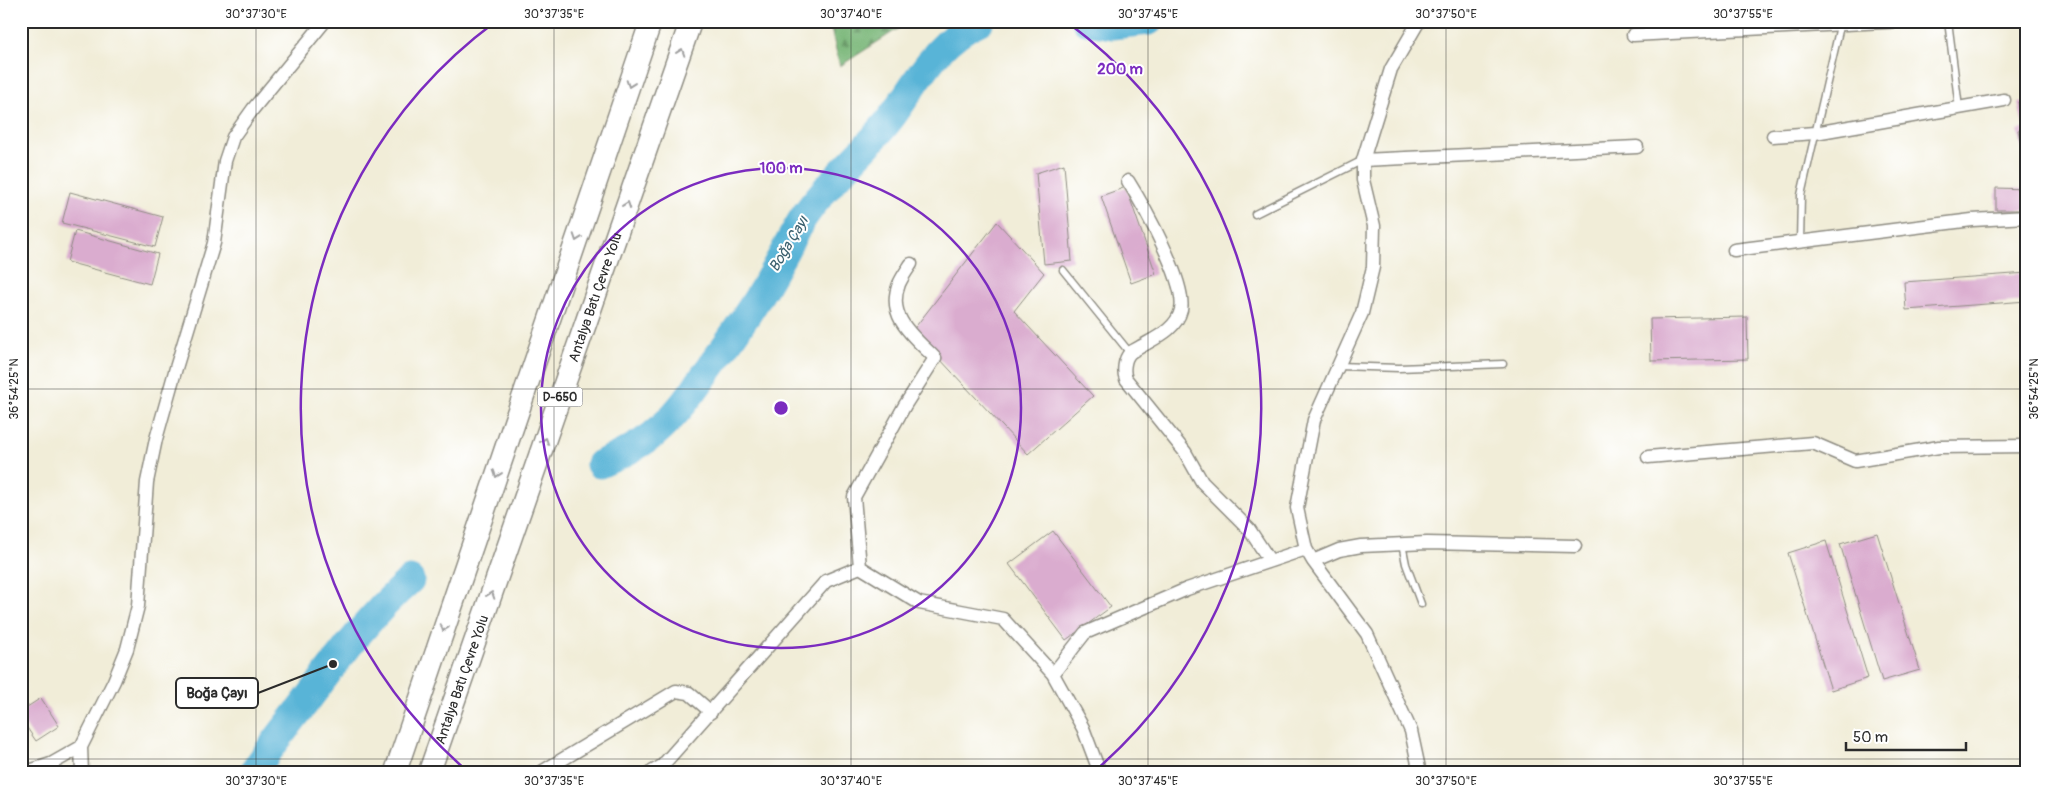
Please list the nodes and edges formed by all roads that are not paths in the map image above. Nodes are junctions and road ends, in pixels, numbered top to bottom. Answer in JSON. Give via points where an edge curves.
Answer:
{"nodes":[{"id":1,"x":325,"y":21,"type":"edge"},
{"id":2,"x":651,"y":21,"type":"edge"},
{"id":3,"x":691,"y":21,"type":"edge"},
{"id":4,"x":1419,"y":21,"type":"edge"},
{"id":5,"x":1904,"y":21,"type":"edge"},
{"id":6,"x":1948,"y":21,"type":"edge"},
{"id":7,"x":1840,"y":26,"type":"junction"},
{"id":8,"x":1633,"y":35,"type":"dead end"},
{"id":9,"x":2004,"y":100,"type":"dead end"},
{"id":10,"x":1959,"y":108,"type":"junction"},
{"id":11,"x":1815,"y":133,"type":"junction"},
{"id":12,"x":1773,"y":136,"type":"dead end"},
{"id":13,"x":1637,"y":147,"type":"dead end"},
{"id":14,"x":1363,"y":160,"type":"junction"},
{"id":15,"x":1128,"y":181,"type":"dead end"},
{"id":16,"x":1255,"y":214,"type":"dead end"},
{"id":17,"x":2027,"y":217,"type":"edge"},
{"id":18,"x":1800,"y":242,"type":"junction"},
{"id":19,"x":1734,"y":250,"type":"dead end"},
{"id":20,"x":911,"y":264,"type":"dead end"},
{"id":21,"x":1063,"y":270,"type":"dead end"},
{"id":22,"x":1130,"y":353,"type":"junction"},
{"id":23,"x":1503,"y":364,"type":"dead end"},
{"id":24,"x":1338,"y":366,"type":"junction"},
{"id":25,"x":2027,"y":446,"type":"edge"},
{"id":26,"x":1648,"y":457,"type":"dead end"},
{"id":27,"x":1402,"y":544,"type":"junction"},
{"id":28,"x":1575,"y":546,"type":"dead end"},
{"id":29,"x":1306,"y":549,"type":"junction"},
{"id":30,"x":1270,"y":561,"type":"junction"},
{"id":31,"x":1313,"y":561,"type":"junction"},
{"id":32,"x":860,"y":566,"type":"junction"},
{"id":33,"x":1421,"y":604,"type":"dead end"},
{"id":34,"x":1053,"y":674,"type":"junction"},
{"id":35,"x":711,"y":712,"type":"junction"},
{"id":36,"x":81,"y":747,"type":"junction"},
{"id":37,"x":23,"y":773,"type":"edge"},
{"id":38,"x":82,"y":773,"type":"edge"},
{"id":39,"x":395,"y":773,"type":"edge"},
{"id":40,"x":429,"y":773,"type":"edge"},
{"id":41,"x":540,"y":773,"type":"edge"},
{"id":42,"x":650,"y":773,"type":"edge"},
{"id":43,"x":1100,"y":773,"type":"edge"},
{"id":44,"x":1420,"y":773,"type":"edge"}],
"edges":[{"from":1,"to":36,"type":"street","via":[[233,137],[225,161],[214,243],[156,439],[147,482],[138,606],[114,681]]},
{"from":2,"to":39,"type":"highway","one_way":true},
{"from":40,"to":3,"type":"highway","name":"Antalya Batı Çevre Yolu","number":"D-650","one_way":true},
{"from":4,"to":14,"type":"street","via":[[1391,69]]},
{"from":5,"to":7,"type":"street"},
{"from":6,"to":10,"type":"lane"},
{"from":7,"to":8,"type":"street"},
{"from":7,"to":11,"type":"lane"},
{"from":9,"to":10,"type":"street"},
{"from":10,"to":11,"type":"street"},
{"from":11,"to":12,"type":"street"},
{"from":11,"to":18,"type":"lane","via":[[1801,195]]},
{"from":13,"to":14,"type":"street"},
{"from":14,"to":16,"type":"lane"},
{"from":14,"to":24,"type":"street","via":[[1363,180],[1374,226],[1373,267],[1362,313]]},
{"from":15,"to":22,"type":"street","via":[[1146,211],[1174,275],[1181,304],[1179,316],[1169,329]]},
{"from":17,"to":18,"type":"street","via":[[1972,220]]},
{"from":18,"to":19,"type":"street"},
{"from":20,"to":32,"type":"street","via":[[899,284],[896,309],[907,330],[935,358],[854,497]]},
{"from":21,"to":22,"type":"lane"},
{"from":22,"to":30,"type":"street","via":[[1125,366],[1126,379],[1185,452],[1202,482],[1249,529]]},
{"from":23,"to":24,"type":"lane","via":[[1399,368]]},
{"from":24,"to":29,"type":"street","via":[[1314,420],[1297,508]]},
{"from":25,"to":26,"type":"street","via":[[1939,447],[1855,461],[1813,443]]},
{"from":27,"to":28,"type":"street"},
{"from":27,"to":31,"type":"street","via":[[1339,550]]},
{"from":27,"to":33,"type":"lane"},
{"from":29,"to":30,"type":"street"},
{"from":29,"to":31,"type":"street"},
{"from":30,"to":34,"type":"street","via":[[1187,589],[1086,633]]},
{"from":31,"to":44,"type":"street","via":[[1366,634],[1411,731]]},
{"from":32,"to":34,"type":"street","via":[[919,603],[1004,618]]},
{"from":32,"to":35,"type":"street","via":[[826,581]]},
{"from":34,"to":43,"type":"street","via":[[1083,728]]},
{"from":35,"to":41,"type":"street","via":[[689,693],[676,691]]},
{"from":35,"to":42,"type":"street","via":[[662,766]]},
{"from":36,"to":37,"type":"street","via":[[51,764]]},
{"from":36,"to":38,"type":"street"}]}
